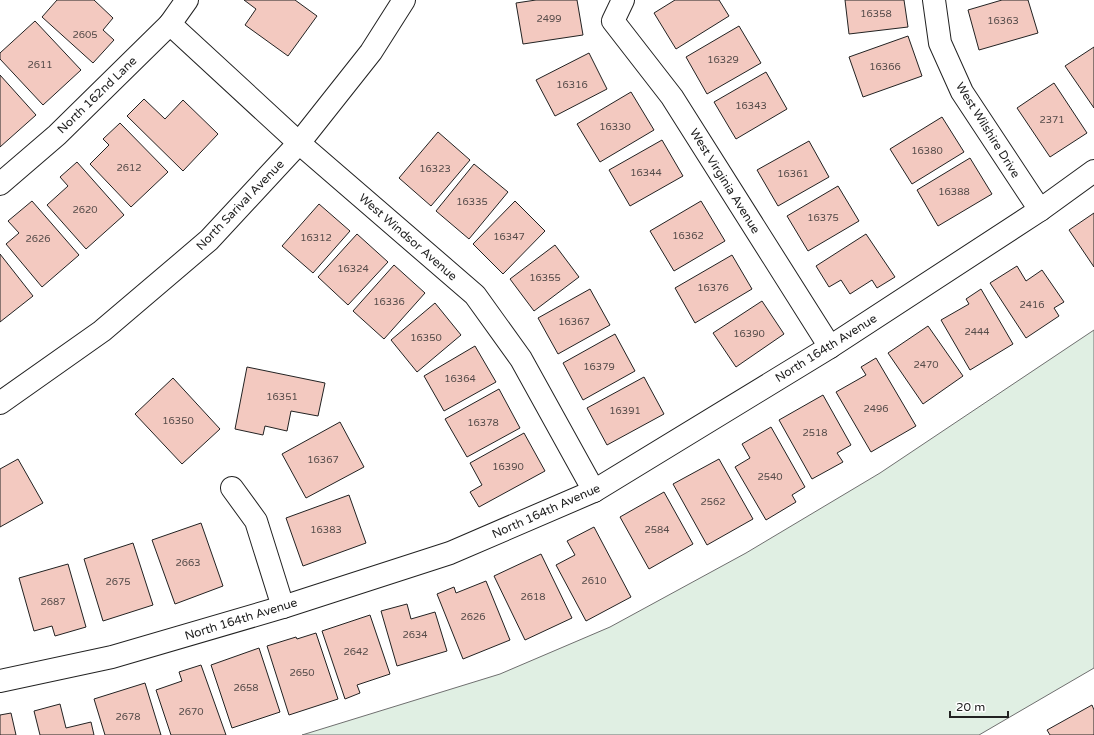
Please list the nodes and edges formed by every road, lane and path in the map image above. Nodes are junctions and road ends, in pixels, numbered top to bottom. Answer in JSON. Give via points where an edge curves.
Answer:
{"nodes":[{"id":1,"x":187,"y":0,"type":"edge"},
{"id":2,"x":404,"y":0,"type":"edge"},
{"id":3,"x":623,"y":0,"type":"edge"},
{"id":4,"x":934,"y":0,"type":"edge"},
{"id":5,"x":170,"y":24,"type":"junction"},
{"id":6,"x":299,"y":143,"type":"junction"},
{"id":7,"x":1094,"y":171,"type":"edge"},
{"id":8,"x":0,"y":184,"type":"edge"},
{"id":9,"x":1040,"y":210,"type":"junction"},
{"id":10,"x":830,"y":347,"type":"junction"},
{"id":11,"x":0,"y":403,"type":"edge"},
{"id":12,"x":232,"y":488,"type":"dead end"},
{"id":13,"x":594,"y":491,"type":"junction"},
{"id":14,"x":283,"y":607,"type":"junction"},
{"id":15,"x":0,"y":681,"type":"edge"}],
"edges":[{"from":1,"to":5,"type":"street","name":"North 162nd Lane"},
{"from":2,"to":6,"type":"street","name":"North Sarival Avenue","via":[[371,52]]},
{"from":3,"to":10,"type":"street","name":"West Virginia Avenue","via":[[613,21],[672,97]]},
{"from":4,"to":9,"type":"street","name":"West Wilshire Drive","via":[[940,43],[962,92]]},
{"from":5,"to":6,"type":"street","name":"West Windsor Avenue"},
{"from":5,"to":8,"type":"street","name":"North 162nd Lane","via":[[57,135]]},
{"from":6,"to":11,"type":"street","name":"North Sarival Avenue","via":[[209,240],[102,331]]},
{"from":6,"to":13,"type":"street","name":"West Windsor Avenue","via":[[475,295],[521,359]]},
{"from":7,"to":9,"type":"street","name":"North 164th Avenue"},
{"from":9,"to":10,"type":"street","name":"North 164th Avenue"},
{"from":10,"to":13,"type":"street","name":"North 164th Avenue"},
{"from":12,"to":14,"type":"street","via":[[256,522]]},
{"from":13,"to":14,"type":"street","name":"North 164th Avenue","via":[[450,553]]},
{"from":14,"to":15,"type":"street","name":"North 164th Avenue","via":[[112,657]]}]}
